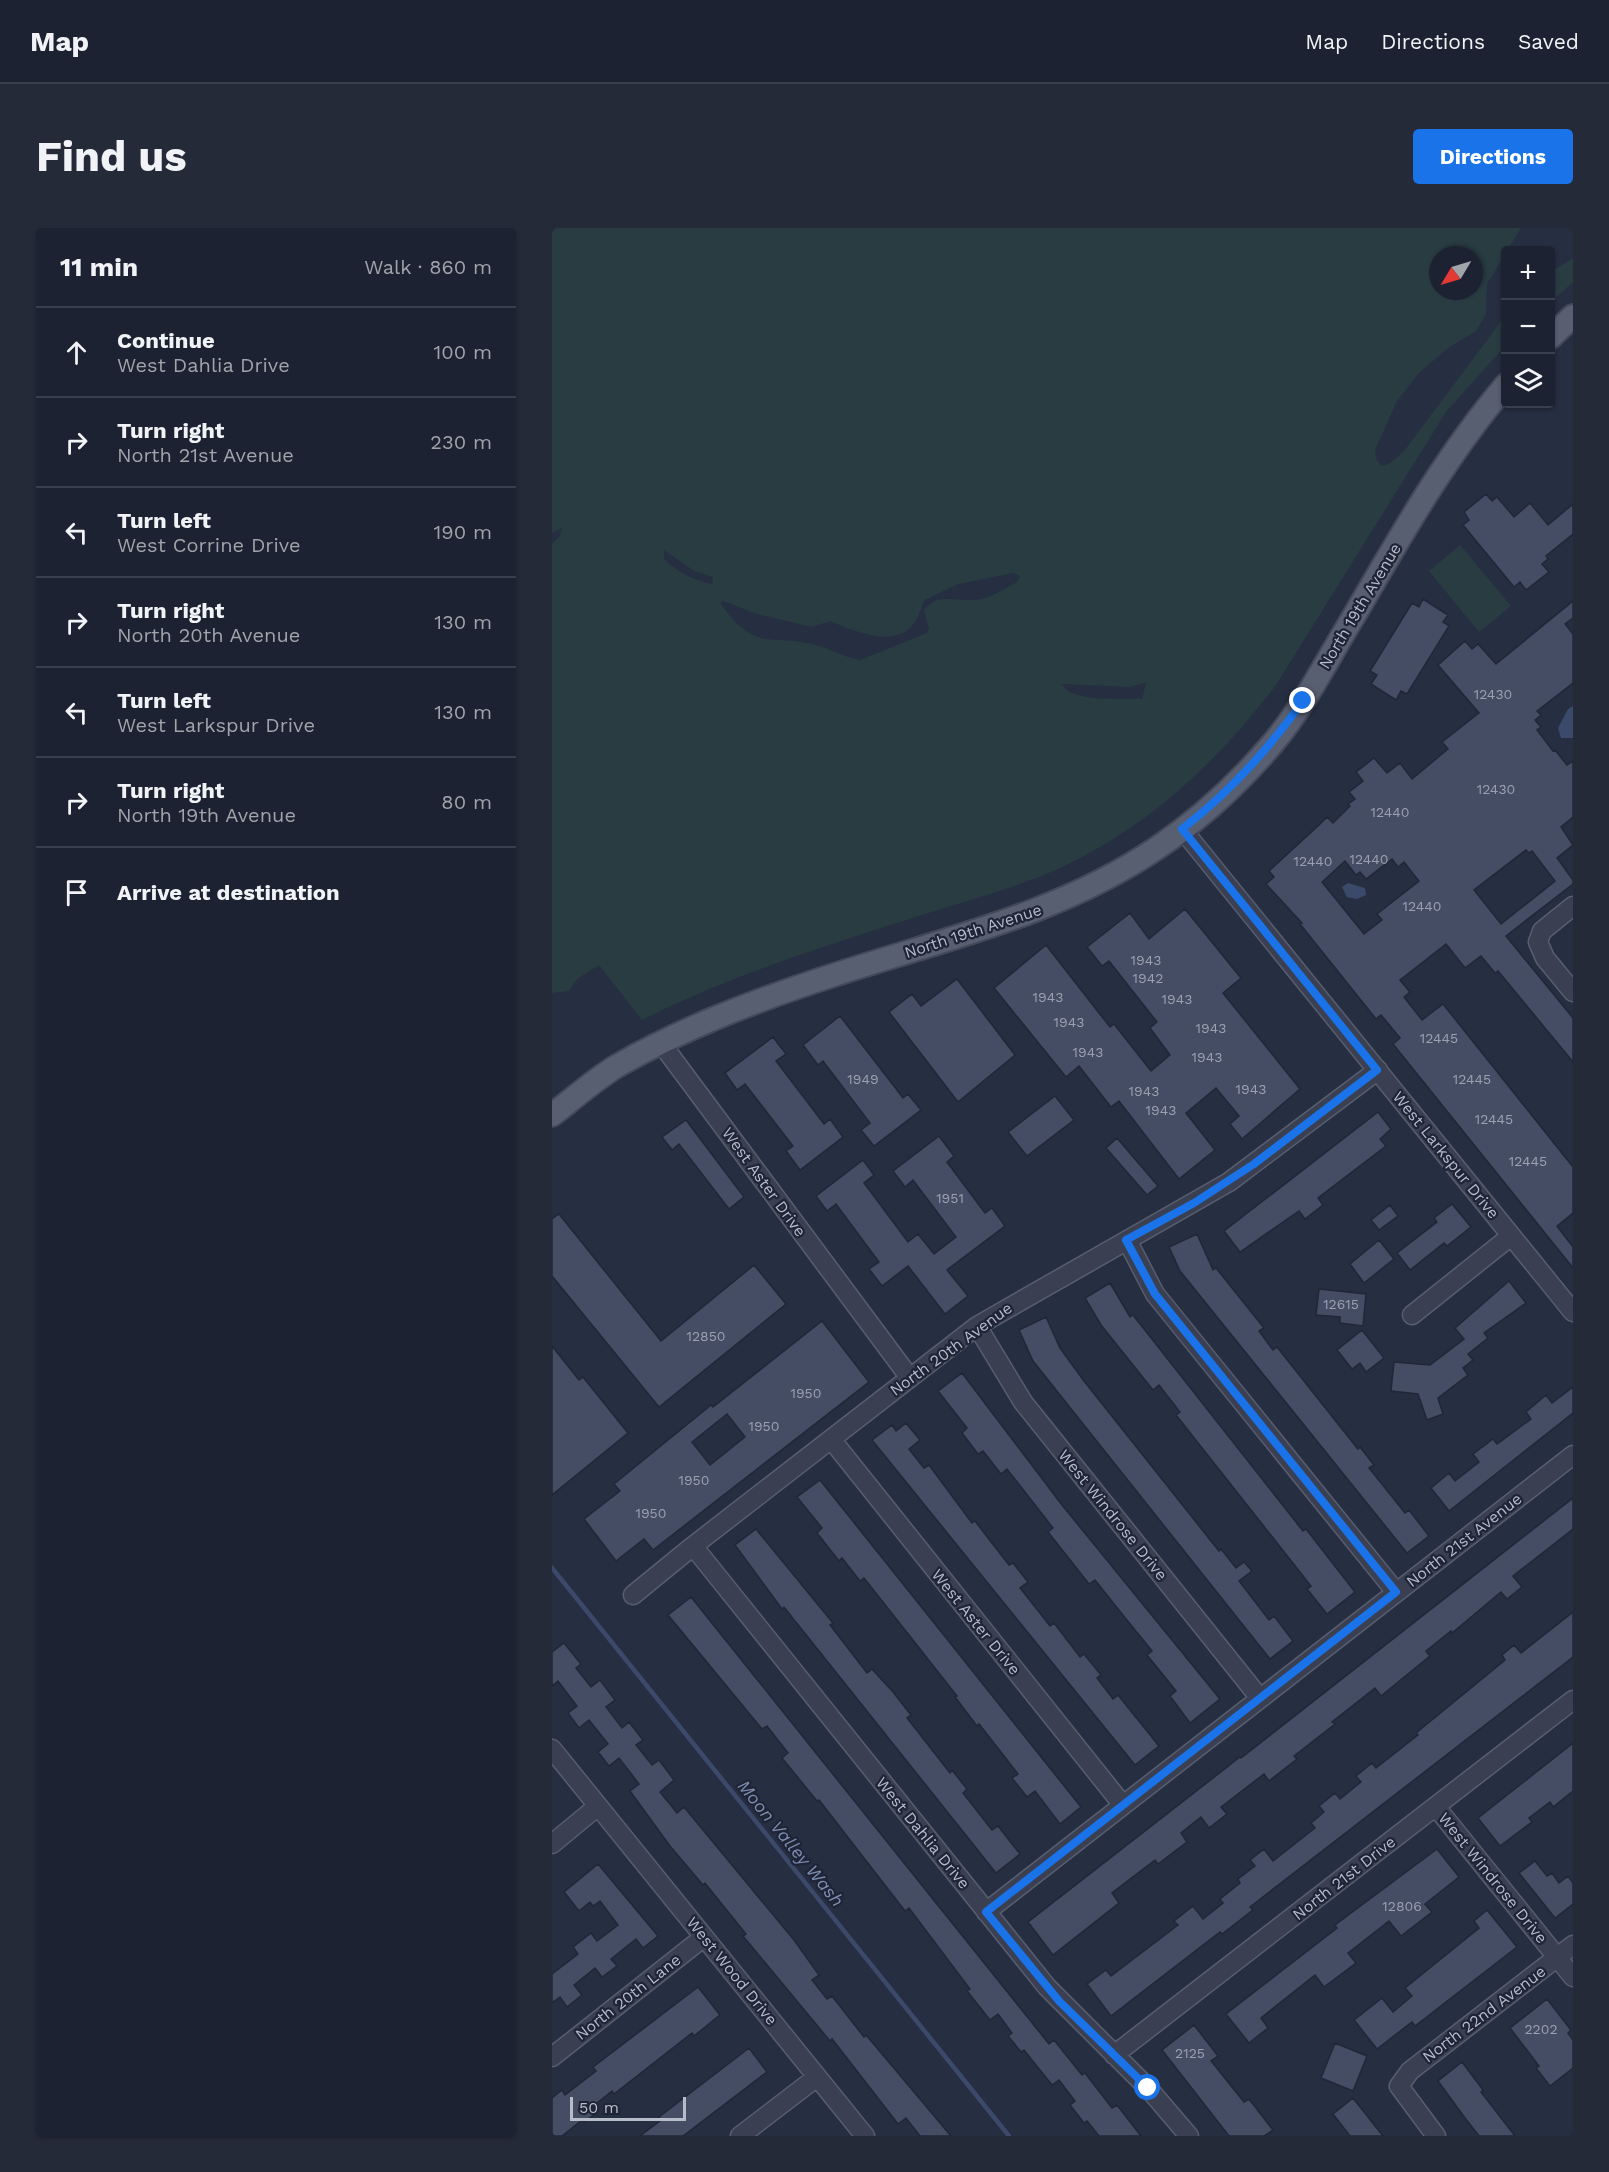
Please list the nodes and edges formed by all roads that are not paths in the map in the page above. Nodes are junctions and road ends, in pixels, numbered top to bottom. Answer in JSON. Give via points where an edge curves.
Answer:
{"nodes":[{"id":1,"x":1573,"y":316,"type":"edge"},
{"id":2,"x":1555,"y":333,"type":"edge"},
{"id":3,"x":1501,"y":391,"type":"edge"},
{"id":4,"x":1182,"y":829,"type":"junction"},
{"id":5,"x":1573,"y":906,"type":"edge"},
{"id":6,"x":1573,"y":992,"type":"edge"},
{"id":7,"x":661,"y":1043,"type":"junction"},
{"id":8,"x":1377,"y":1070,"type":"junction"},
{"id":9,"x":552,"y":1115,"type":"edge"},
{"id":10,"x":1511,"y":1236,"type":"junction"},
{"id":11,"x":1126,"y":1240,"type":"junction"},
{"id":12,"x":1573,"y":1312,"type":"edge"},
{"id":13,"x":1412,"y":1315,"type":"dead end"},
{"id":14,"x":977,"y":1326,"type":"junction"},
{"id":15,"x":910,"y":1378,"type":"junction"},
{"id":16,"x":831,"y":1439,"type":"junction"},
{"id":17,"x":1573,"y":1455,"type":"edge"},
{"id":18,"x":693,"y":1546,"type":"junction"},
{"id":19,"x":1396,"y":1592,"type":"junction"},
{"id":20,"x":633,"y":1595,"type":"dead end"},
{"id":21,"x":1259,"y":1697,"type":"junction"},
{"id":22,"x":1573,"y":1700,"type":"edge"},
{"id":23,"x":552,"y":1749,"type":"edge"},
{"id":24,"x":1122,"y":1804,"type":"junction"},
{"id":25,"x":598,"y":1806,"type":"junction"},
{"id":26,"x":1436,"y":1807,"type":"junction"},
{"id":27,"x":552,"y":1844,"type":"edge"},
{"id":28,"x":986,"y":1912,"type":"junction"},
{"id":29,"x":704,"y":1937,"type":"junction"},
{"id":30,"x":1573,"y":1945,"type":"edge"},
{"id":31,"x":1557,"y":1958,"type":"junction"},
{"id":32,"x":1573,"y":1977,"type":"edge"},
{"id":33,"x":1114,"y":2055,"type":"junction"},
{"id":34,"x":552,"y":2057,"type":"edge"},
{"id":35,"x":817,"y":2077,"type":"junction"},
{"id":36,"x":740,"y":2136,"type":"edge"},
{"id":37,"x":865,"y":2136,"type":"edge"},
{"id":38,"x":1189,"y":2136,"type":"edge"},
{"id":39,"x":1436,"y":2136,"type":"edge"}],
"edges":[{"from":1,"to":2,"type":"main road"},
{"from":3,"to":4,"type":"main road","name":"North 19th Avenue","via":[[1442,472],[1275,741],[1241,779]]},
{"from":4,"to":7,"type":"main road","name":"North 19th Avenue","via":[[1122,870],[1052,904],[734,1010]]},
{"from":4,"to":8,"type":"street","name":"West Larkspur Drive"},
{"from":5,"to":6,"type":"street","via":[[1539,934],[1538,942],[1545,958]]},
{"from":7,"to":9,"type":"main road","name":"North 19th Avenue","via":[[614,1068]]},
{"from":7,"to":15,"type":"street","name":"West Aster Drive"},
{"from":8,"to":10,"type":"street","name":"West Larkspur Drive"},
{"from":8,"to":11,"type":"street","name":"North 20th Avenue","via":[[1237,1176]]},
{"from":10,"to":12,"type":"street","name":"West Larkspur Drive"},
{"from":10,"to":13,"type":"street"},
{"from":11,"to":14,"type":"street","name":"North 20th Avenue"},
{"from":11,"to":19,"type":"street","via":[[1155,1294]]},
{"from":14,"to":15,"type":"street","name":"North 20th Avenue"},
{"from":14,"to":21,"type":"street","name":"West Windrose Drive","via":[[1023,1402]]},
{"from":15,"to":16,"type":"street","name":"North 20th Avenue"},
{"from":16,"to":18,"type":"street","name":"North 20th Avenue"},
{"from":16,"to":24,"type":"street","name":"West Aster Drive"},
{"from":17,"to":19,"type":"street","name":"North 21st Avenue"},
{"from":18,"to":20,"type":"street","name":"North 20th Avenue"},
{"from":18,"to":28,"type":"street","name":"West Dahlia Drive"},
{"from":19,"to":21,"type":"street","name":"North 21st Avenue"},
{"from":21,"to":24,"type":"street","name":"North 21st Avenue"},
{"from":22,"to":26,"type":"street","name":"North 21st Drive"},
{"from":23,"to":25,"type":"street","name":"West Wood Drive"},
{"from":24,"to":28,"type":"street","name":"North 21st Avenue"},
{"from":25,"to":27,"type":"street"},
{"from":25,"to":29,"type":"street","name":"West Wood Drive"},
{"from":26,"to":31,"type":"street","name":"West Windrose Drive"},
{"from":26,"to":33,"type":"street","name":"North 21st Drive"},
{"from":28,"to":33,"type":"street","name":"West Dahlia Drive","via":[[1059,2001]]},
{"from":29,"to":34,"type":"street","name":"North 20th Lane"},
{"from":29,"to":35,"type":"street","name":"West Wood Drive"},
{"from":30,"to":31,"type":"street","name":"North 22nd Avenue"},
{"from":31,"to":32,"type":"street","name":"West Windrose Drive"},
{"from":31,"to":39,"type":"street","name":"North 22nd Avenue","via":[[1410,2071],[1399,2086]]},
{"from":33,"to":38,"type":"street","name":"West Dahlia Drive"},
{"from":35,"to":36,"type":"street"},
{"from":35,"to":37,"type":"street","name":"West Wood Drive"}]}
